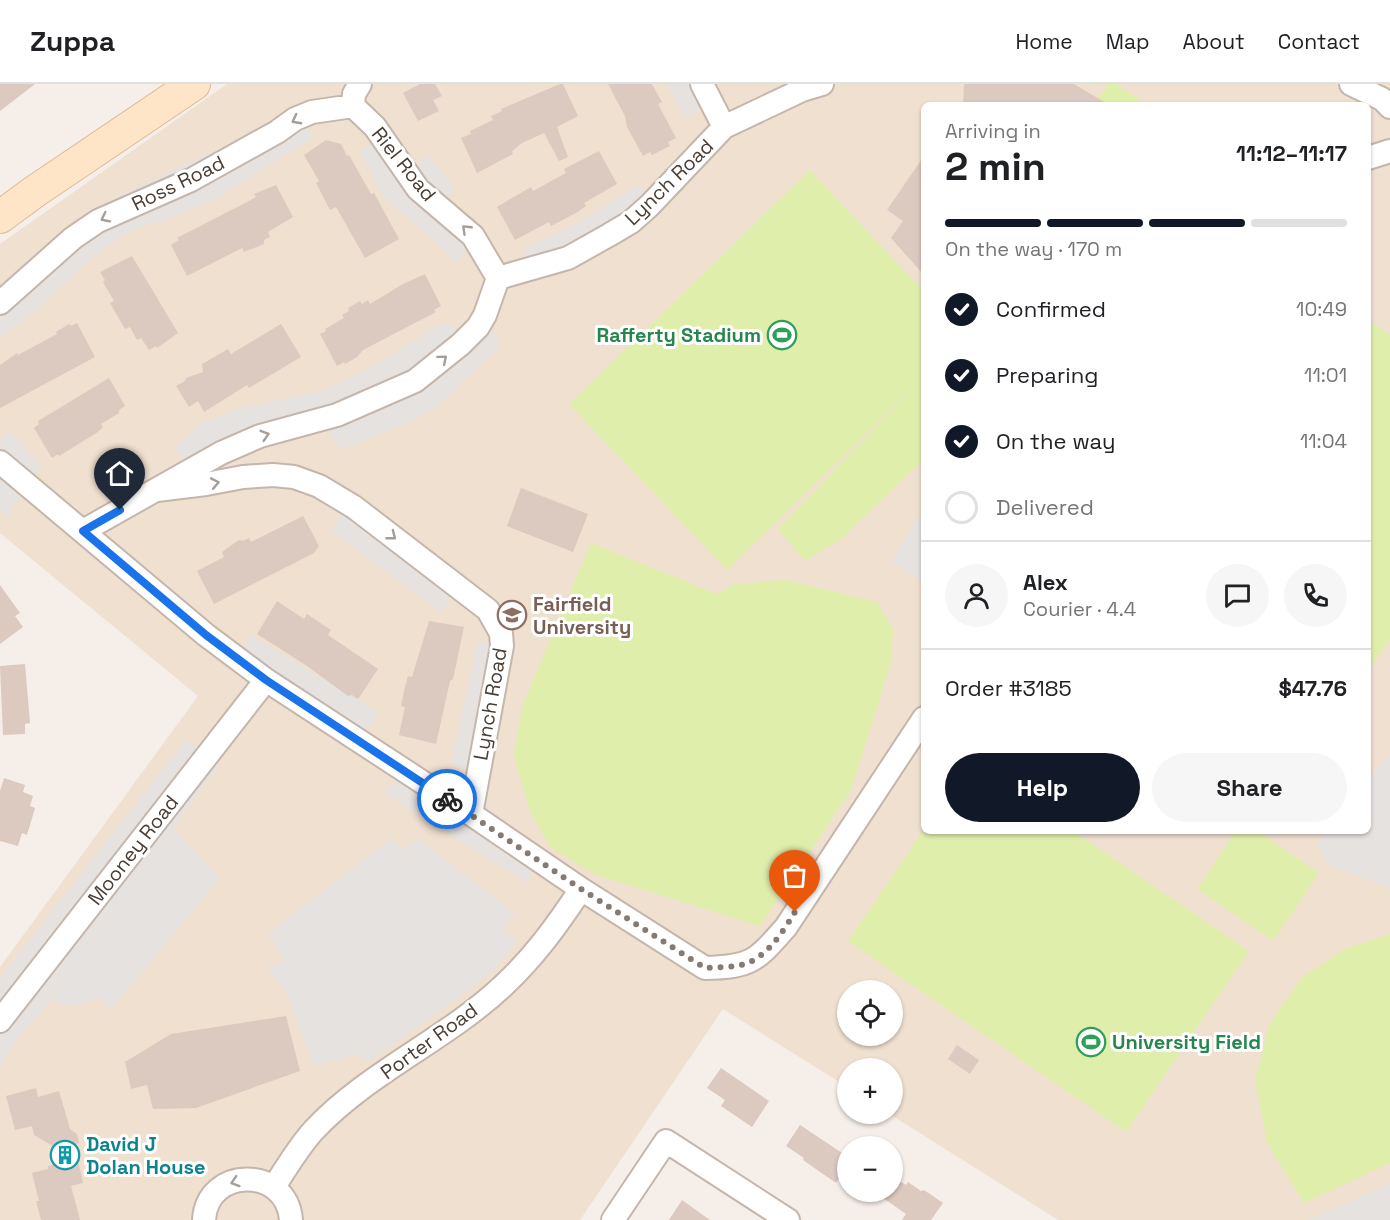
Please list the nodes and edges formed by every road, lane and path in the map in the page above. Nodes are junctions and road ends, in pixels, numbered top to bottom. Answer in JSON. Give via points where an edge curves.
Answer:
{"nodes":[{"id":1,"x":195,"y":84,"type":"edge"},
{"id":2,"x":360,"y":84,"type":"edge"},
{"id":3,"x":702,"y":84,"type":"edge"},
{"id":4,"x":822,"y":84,"type":"edge"},
{"id":5,"x":1351,"y":84,"type":"edge"},
{"id":6,"x":353,"y":106,"type":"junction"},
{"id":7,"x":1390,"y":107,"type":"edge"},
{"id":8,"x":724,"y":127,"type":"junction"},
{"id":9,"x":1390,"y":151,"type":"edge"},
{"id":10,"x":1371,"y":157,"type":"edge"},
{"id":11,"x":0,"y":217,"type":"edge"},
{"id":12,"x":498,"y":278,"type":"junction"},
{"id":13,"x":0,"y":303,"type":"edge"},
{"id":14,"x":0,"y":462,"type":"edge"},
{"id":15,"x":157,"y":490,"type":"junction"},
{"id":16,"x":83,"y":531,"type":"junction"},
{"id":17,"x":266,"y":680,"type":"junction"},
{"id":18,"x":921,"y":723,"type":"edge"},
{"id":19,"x":471,"y":814,"type":"junction"},
{"id":20,"x":581,"y":889,"type":"junction"},
{"id":21,"x":0,"y":1021,"type":"edge"},
{"id":22,"x":274,"y":1187,"type":"junction"},
{"id":23,"x":204,"y":1220,"type":"edge"},
{"id":24,"x":291,"y":1220,"type":"edge"},
{"id":25,"x":613,"y":1220,"type":"edge"},
{"id":26,"x":788,"y":1220,"type":"edge"}],
"edges":[{"from":1,"to":11,"type":"main road"},
{"from":2,"to":6,"type":"street"},
{"from":3,"to":8,"type":"street"},
{"from":4,"to":8,"type":"street","name":"Lynch Road"},
{"from":5,"to":7,"type":"street"},
{"from":12,"to":6,"type":"street","name":"Riel Road","one_way":true,"via":[[473,236],[418,189],[375,127]]},
{"from":6,"to":13,"type":"street","name":"Ross Road","one_way":true,"via":[[312,112],[295,119],[191,180],[98,221],[73,238]]},
{"from":8,"to":12,"type":"street","name":"Lynch Road","via":[[631,222],[568,258]]},
{"from":9,"to":10,"type":"street"},
{"from":15,"to":12,"type":"street","name":"Lynch Road","one_way":true,"via":[[221,453],[260,436],[337,415],[415,381],[478,327]]},
{"from":14,"to":16,"type":"street"},
{"from":15,"to":16,"type":"street","name":"Lynch Road"},
{"from":15,"to":19,"type":"street","name":"Lynch Road","one_way":true,"via":[[273,476],[294,477],[319,486],[354,507],[489,610],[501,633],[502,646]]},
{"from":16,"to":17,"type":"street"},
{"from":17,"to":19,"type":"street"},
{"from":17,"to":21,"type":"street","name":"Mooney Road"},
{"from":18,"to":20,"type":"street","via":[[786,927],[761,955],[748,963],[705,968]]},
{"from":19,"to":20,"type":"street"},
{"from":20,"to":22,"type":"street","name":"Porter Road","via":[[557,926],[503,986],[354,1094],[312,1132]]},
{"from":22,"to":23,"type":"street","one_way":true,"via":[[261,1180],[232,1181],[210,1199]]},
{"from":22,"to":24,"type":"street","via":[[288,1205]]},
{"from":25,"to":26,"type":"street","via":[[666,1141]]}]}
